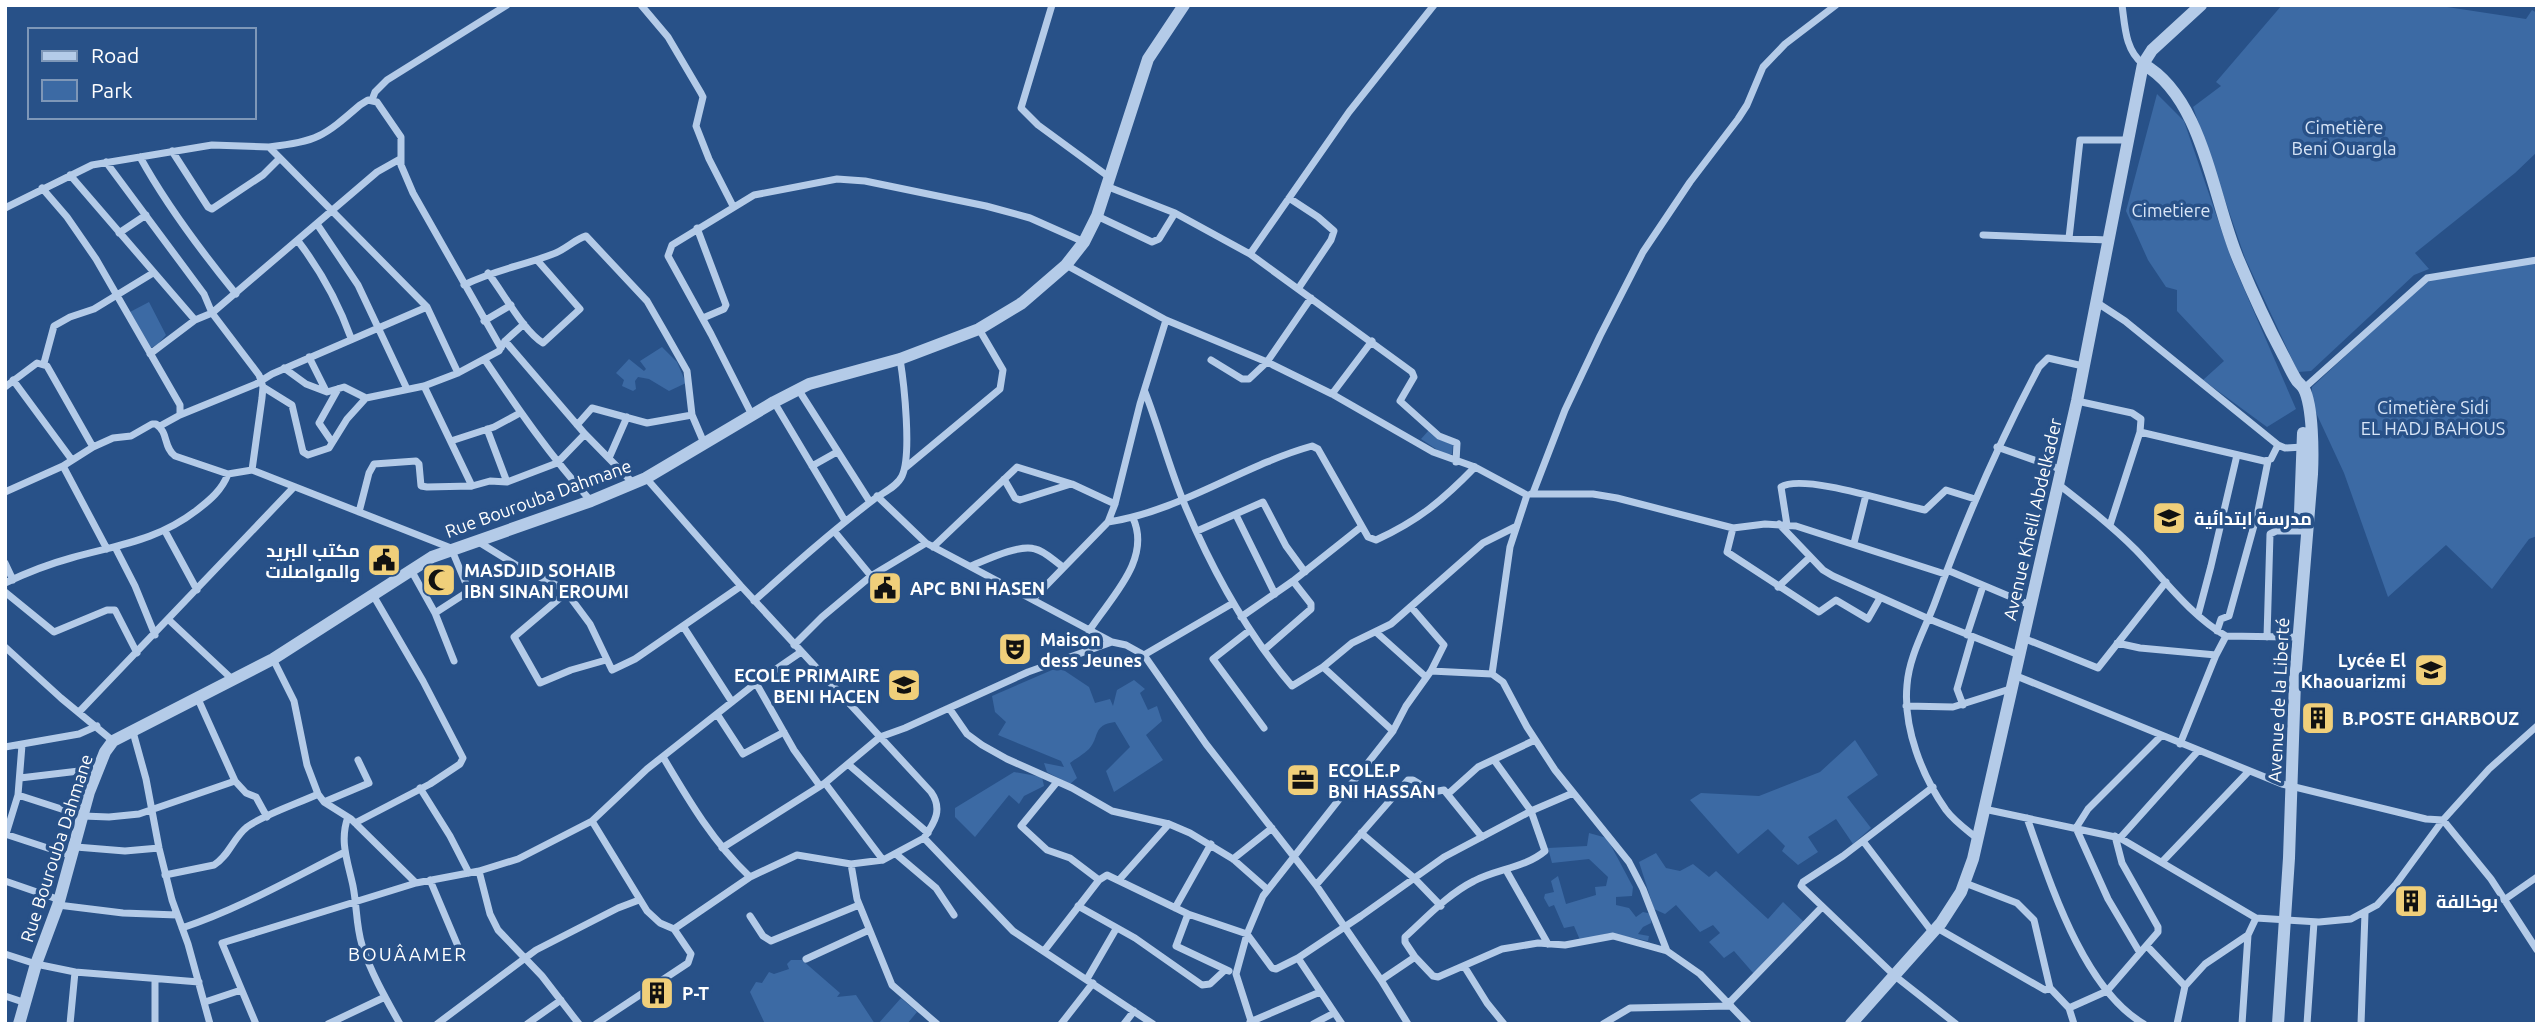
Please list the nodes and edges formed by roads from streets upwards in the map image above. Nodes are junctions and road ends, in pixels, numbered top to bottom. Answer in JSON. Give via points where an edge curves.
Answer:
{"nodes":[{"id":1,"x":507,"y":5,"type":"edge"},
{"id":2,"x":642,"y":5,"type":"edge"},
{"id":3,"x":1052,"y":5,"type":"edge"},
{"id":4,"x":1184,"y":5,"type":"edge"},
{"id":5,"x":1434,"y":5,"type":"edge"},
{"id":6,"x":1836,"y":5,"type":"edge"},
{"id":7,"x":2122,"y":5,"type":"edge"},
{"id":8,"x":2201,"y":5,"type":"edge"},
{"id":9,"x":2143,"y":64,"type":"junction"},
{"id":10,"x":372,"y":100,"type":"junction"},
{"id":11,"x":2127,"y":140,"type":"junction"},
{"id":12,"x":269,"y":147,"type":"junction"},
{"id":13,"x":172,"y":151,"type":"junction"},
{"id":14,"x":139,"y":157,"type":"junction"},
{"id":15,"x":279,"y":159,"type":"junction"},
{"id":16,"x":400,"y":159,"type":"junction"},
{"id":17,"x":106,"y":162,"type":"junction"},
{"id":18,"x":70,"y":175,"type":"junction"},
{"id":19,"x":1107,"y":181,"type":"junction"},
{"id":20,"x":42,"y":188,"type":"junction"},
{"id":21,"x":1289,"y":198,"type":"junction"},
{"id":22,"x":733,"y":206,"type":"junction"},
{"id":23,"x":5,"y":208,"type":"edge"},
{"id":24,"x":333,"y":211,"type":"junction"},
{"id":25,"x":1175,"y":214,"type":"junction"},
{"id":26,"x":146,"y":215,"type":"junction"},
{"id":27,"x":1097,"y":216,"type":"junction"},
{"id":28,"x":317,"y":224,"type":"junction"},
{"id":29,"x":697,"y":228,"type":"junction"},
{"id":30,"x":118,"y":233,"type":"junction"},
{"id":31,"x":1983,"y":235,"type":"dead end"},
{"id":32,"x":2069,"y":238,"type":"junction"},
{"id":33,"x":2108,"y":240,"type":"junction"},
{"id":34,"x":298,"y":241,"type":"junction"},
{"id":35,"x":1084,"y":242,"type":"junction"},
{"id":36,"x":1250,"y":254,"type":"junction"},
{"id":37,"x":537,"y":260,"type":"junction"},
{"id":38,"x":2537,"y":260,"type":"edge"},
{"id":39,"x":1066,"y":265,"type":"junction"},
{"id":40,"x":153,"y":273,"type":"junction"},
{"id":41,"x":488,"y":273,"type":"junction"},
{"id":42,"x":464,"y":285,"type":"junction"},
{"id":43,"x":1298,"y":289,"type":"junction"},
{"id":44,"x":236,"y":294,"type":"junction"},
{"id":45,"x":116,"y":295,"type":"junction"},
{"id":46,"x":1311,"y":298,"type":"junction"},
{"id":47,"x":2095,"y":302,"type":"junction"},
{"id":48,"x":511,"y":305,"type":"junction"},
{"id":49,"x":427,"y":307,"type":"junction"},
{"id":50,"x":212,"y":313,"type":"junction"},
{"id":51,"x":703,"y":318,"type":"junction"},
{"id":52,"x":195,"y":320,"type":"junction"},
{"id":53,"x":1166,"y":320,"type":"junction"},
{"id":54,"x":484,"y":321,"type":"junction"},
{"id":55,"x":524,"y":324,"type":"junction"},
{"id":56,"x":376,"y":327,"type":"junction"},
{"id":57,"x":979,"y":329,"type":"junction"},
{"id":58,"x":351,"y":338,"type":"junction"},
{"id":59,"x":1372,"y":341,"type":"junction"},
{"id":60,"x":503,"y":344,"type":"junction"},
{"id":61,"x":150,"y":354,"type":"junction"},
{"id":62,"x":309,"y":357,"type":"junction"},
{"id":63,"x":900,"y":359,"type":"junction"},
{"id":64,"x":485,"y":360,"type":"junction"},
{"id":65,"x":1211,"y":360,"type":"dead end"},
{"id":66,"x":1267,"y":362,"type":"junction"},
{"id":67,"x":44,"y":363,"type":"junction"},
{"id":68,"x":2083,"y":366,"type":"junction"},
{"id":69,"x":284,"y":368,"type":"junction"},
{"id":70,"x":458,"y":373,"type":"junction"},
{"id":71,"x":13,"y":380,"type":"junction"},
{"id":72,"x":262,"y":384,"type":"junction"},
{"id":73,"x":424,"y":386,"type":"junction"},
{"id":74,"x":5,"y":387,"type":"edge"},
{"id":75,"x":2300,"y":387,"type":"junction"},
{"id":76,"x":338,"y":389,"type":"junction"},
{"id":77,"x":407,"y":389,"type":"junction"},
{"id":78,"x":798,"y":389,"type":"junction"},
{"id":79,"x":327,"y":392,"type":"junction"},
{"id":80,"x":1144,"y":392,"type":"junction"},
{"id":81,"x":1332,"y":394,"type":"junction"},
{"id":82,"x":366,"y":398,"type":"junction"},
{"id":83,"x":774,"y":401,"type":"junction"},
{"id":84,"x":2077,"y":401,"type":"junction"},
{"id":85,"x":520,"y":413,"type":"junction"},
{"id":86,"x":180,"y":415,"type":"junction"},
{"id":87,"x":692,"y":415,"type":"junction"},
{"id":88,"x":752,"y":415,"type":"junction"},
{"id":89,"x":627,"y":417,"type":"junction"},
{"id":90,"x":577,"y":425,"type":"junction"},
{"id":91,"x":160,"y":426,"type":"junction"},
{"id":92,"x":487,"y":429,"type":"junction"},
{"id":93,"x":2140,"y":432,"type":"junction"},
{"id":94,"x":585,"y":434,"type":"junction"},
{"id":95,"x":451,"y":441,"type":"junction"},
{"id":96,"x":332,"y":442,"type":"junction"},
{"id":97,"x":704,"y":443,"type":"junction"},
{"id":98,"x":2278,"y":446,"type":"junction"},
{"id":99,"x":93,"y":447,"type":"junction"},
{"id":100,"x":1997,"y":447,"type":"junction"},
{"id":101,"x":2304,"y":447,"type":"junction"},
{"id":102,"x":837,"y":452,"type":"junction"},
{"id":103,"x":2237,"y":455,"type":"junction"},
{"id":104,"x":609,"y":458,"type":"junction"},
{"id":105,"x":72,"y":460,"type":"junction"},
{"id":106,"x":1457,"y":461,"type":"junction"},
{"id":107,"x":2268,"y":461,"type":"junction"},
{"id":108,"x":557,"y":463,"type":"junction"},
{"id":109,"x":63,"y":466,"type":"junction"},
{"id":110,"x":811,"y":466,"type":"junction"},
{"id":111,"x":1475,"y":467,"type":"junction"},
{"id":112,"x":905,"y":468,"type":"junction"},
{"id":113,"x":2060,"y":469,"type":"junction"},
{"id":114,"x":252,"y":470,"type":"junction"},
{"id":115,"x":228,"y":474,"type":"junction"},
{"id":116,"x":646,"y":478,"type":"junction"},
{"id":117,"x":1004,"y":479,"type":"junction"},
{"id":118,"x":507,"y":482,"type":"junction"},
{"id":119,"x":633,"y":484,"type":"junction"},
{"id":120,"x":1072,"y":484,"type":"junction"},
{"id":121,"x":2058,"y":484,"type":"junction"},
{"id":122,"x":472,"y":486,"type":"junction"},
{"id":123,"x":293,"y":488,"type":"junction"},
{"id":124,"x":5,"y":492,"type":"edge"},
{"id":125,"x":1530,"y":494,"type":"junction"},
{"id":126,"x":1866,"y":495,"type":"junction"},
{"id":127,"x":877,"y":496,"type":"junction"},
{"id":128,"x":1975,"y":499,"type":"junction"},
{"id":129,"x":1183,"y":500,"type":"junction"},
{"id":130,"x":591,"y":501,"type":"junction"},
{"id":131,"x":870,"y":502,"type":"junction"},
{"id":132,"x":1115,"y":504,"type":"junction"},
{"id":133,"x":359,"y":512,"type":"junction"},
{"id":134,"x":1236,"y":515,"type":"junction"},
{"id":135,"x":1133,"y":518,"type":"junction"},
{"id":136,"x":845,"y":521,"type":"junction"},
{"id":137,"x":1108,"y":522,"type":"junction"},
{"id":138,"x":2110,"y":524,"type":"junction"},
{"id":139,"x":1783,"y":525,"type":"junction"},
{"id":140,"x":1361,"y":527,"type":"junction"},
{"id":141,"x":1515,"y":527,"type":"junction"},
{"id":142,"x":1733,"y":528,"type":"junction"},
{"id":143,"x":165,"y":531,"type":"junction"},
{"id":144,"x":834,"y":531,"type":"junction"},
{"id":145,"x":1197,"y":531,"type":"junction"},
{"id":146,"x":2303,"y":531,"type":"junction"},
{"id":147,"x":477,"y":541,"type":"junction"},
{"id":148,"x":1854,"y":543,"type":"junction"},
{"id":149,"x":929,"y":545,"type":"junction"},
{"id":150,"x":111,"y":548,"type":"junction"},
{"id":151,"x":451,"y":548,"type":"junction"},
{"id":152,"x":1810,"y":557,"type":"junction"},
{"id":153,"x":5,"y":563,"type":"edge"},
{"id":154,"x":971,"y":566,"type":"junction"},
{"id":155,"x":1063,"y":567,"type":"junction"},
{"id":156,"x":411,"y":570,"type":"junction"},
{"id":157,"x":1305,"y":572,"type":"junction"},
{"id":158,"x":1946,"y":572,"type":"junction"},
{"id":159,"x":871,"y":576,"type":"junction"},
{"id":160,"x":1293,"y":581,"type":"junction"},
{"id":161,"x":9,"y":582,"type":"edge"},
{"id":162,"x":2166,"y":582,"type":"junction"},
{"id":163,"x":741,"y":586,"type":"junction"},
{"id":164,"x":1983,"y":586,"type":"junction"},
{"id":165,"x":1777,"y":587,"type":"junction"},
{"id":166,"x":197,"y":590,"type":"junction"},
{"id":167,"x":5,"y":592,"type":"edge"},
{"id":168,"x":567,"y":592,"type":"junction"},
{"id":169,"x":1275,"y":593,"type":"junction"},
{"id":170,"x":373,"y":595,"type":"junction"},
{"id":171,"x":1880,"y":598,"type":"junction"},
{"id":172,"x":1033,"y":599,"type":"junction"},
{"id":173,"x":754,"y":601,"type":"junction"},
{"id":174,"x":1233,"y":603,"type":"junction"},
{"id":175,"x":2030,"y":606,"type":"junction"},
{"id":176,"x":1412,"y":608,"type":"junction"},
{"id":177,"x":435,"y":613,"type":"junction"},
{"id":178,"x":2198,"y":615,"type":"junction"},
{"id":179,"x":1241,"y":617,"type":"junction"},
{"id":180,"x":1929,"y":619,"type":"junction"},
{"id":181,"x":169,"y":620,"type":"junction"},
{"id":182,"x":683,"y":626,"type":"junction"},
{"id":183,"x":1089,"y":631,"type":"junction"},
{"id":184,"x":1250,"y":631,"type":"junction"},
{"id":185,"x":2217,"y":631,"type":"junction"},
{"id":186,"x":1377,"y":633,"type":"junction"},
{"id":187,"x":155,"y":635,"type":"junction"},
{"id":188,"x":1970,"y":636,"type":"junction"},
{"id":189,"x":2226,"y":636,"type":"junction"},
{"id":190,"x":2292,"y":636,"type":"junction"},
{"id":191,"x":2267,"y":637,"type":"junction"},
{"id":192,"x":2023,"y":638,"type":"junction"},
{"id":193,"x":1112,"y":642,"type":"junction"},
{"id":194,"x":2117,"y":643,"type":"junction"},
{"id":195,"x":794,"y":645,"type":"junction"},
{"id":196,"x":5,"y":647,"type":"edge"},
{"id":197,"x":1264,"y":650,"type":"junction"},
{"id":198,"x":801,"y":652,"type":"junction"},
{"id":199,"x":136,"y":653,"type":"junction"},
{"id":200,"x":2019,"y":655,"type":"junction"},
{"id":201,"x":2216,"y":655,"type":"junction"},
{"id":202,"x":1144,"y":656,"type":"junction"},
{"id":203,"x":273,"y":659,"type":"junction"},
{"id":204,"x":607,"y":660,"type":"junction"},
{"id":205,"x":454,"y":661,"type":"dead end"},
{"id":206,"x":1323,"y":667,"type":"junction"},
{"id":207,"x":1429,"y":674,"type":"junction"},
{"id":208,"x":1492,"y":674,"type":"junction"},
{"id":209,"x":2014,"y":675,"type":"junction"},
{"id":210,"x":234,"y":681,"type":"junction"},
{"id":211,"x":756,"y":683,"type":"junction"},
{"id":212,"x":2010,"y":690,"type":"junction"},
{"id":213,"x":198,"y":699,"type":"junction"},
{"id":214,"x":732,"y":702,"type":"junction"},
{"id":215,"x":1963,"y":705,"type":"junction"},
{"id":216,"x":1906,"y":706,"type":"junction"},
{"id":217,"x":949,"y":708,"type":"junction"},
{"id":218,"x":79,"y":712,"type":"junction"},
{"id":219,"x":716,"y":714,"type":"junction"},
{"id":220,"x":97,"y":726,"type":"junction"},
{"id":221,"x":2537,"y":726,"type":"edge"},
{"id":222,"x":1264,"y":728,"type":"dead end"},
{"id":223,"x":1393,"y":731,"type":"junction"},
{"id":224,"x":133,"y":732,"type":"junction"},
{"id":225,"x":784,"y":732,"type":"junction"},
{"id":226,"x":2161,"y":736,"type":"junction"},
{"id":227,"x":880,"y":737,"type":"junction"},
{"id":228,"x":1535,"y":740,"type":"junction"},
{"id":229,"x":113,"y":741,"type":"junction"},
{"id":230,"x":2180,"y":744,"type":"junction"},
{"id":231,"x":22,"y":746,"type":"junction"},
{"id":232,"x":5,"y":747,"type":"edge"},
{"id":233,"x":2198,"y":751,"type":"junction"},
{"id":234,"x":663,"y":757,"type":"junction"},
{"id":235,"x":358,"y":760,"type":"dead end"},
{"id":236,"x":1494,"y":760,"type":"junction"},
{"id":237,"x":848,"y":764,"type":"junction"},
{"id":238,"x":96,"y":771,"type":"junction"},
{"id":239,"x":2249,"y":771,"type":"junction"},
{"id":240,"x":20,"y":778,"type":"junction"},
{"id":241,"x":235,"y":781,"type":"junction"},
{"id":242,"x":1057,"y":782,"type":"junction"},
{"id":243,"x":822,"y":784,"type":"junction"},
{"id":244,"x":2286,"y":785,"type":"junction"},
{"id":245,"x":1933,"y":787,"type":"junction"},
{"id":246,"x":420,"y":788,"type":"junction"},
{"id":247,"x":1573,"y":793,"type":"junction"},
{"id":248,"x":318,"y":794,"type":"junction"},
{"id":249,"x":1448,"y":794,"type":"junction"},
{"id":250,"x":18,"y":795,"type":"junction"},
{"id":251,"x":324,"y":802,"type":"junction"},
{"id":252,"x":1984,"y":808,"type":"junction"},
{"id":253,"x":152,"y":810,"type":"junction"},
{"id":254,"x":1531,"y":811,"type":"junction"},
{"id":255,"x":83,"y":816,"type":"junction"},
{"id":256,"x":267,"y":817,"type":"junction"},
{"id":257,"x":348,"y":817,"type":"junction"},
{"id":258,"x":2027,"y":818,"type":"junction"},
{"id":259,"x":2443,"y":820,"type":"junction"},
{"id":260,"x":592,"y":821,"type":"junction"},
{"id":261,"x":355,"y":823,"type":"junction"},
{"id":262,"x":1169,"y":824,"type":"junction"},
{"id":263,"x":1272,"y":828,"type":"junction"},
{"id":264,"x":2076,"y":828,"type":"junction"},
{"id":265,"x":1361,"y":833,"type":"junction"},
{"id":266,"x":6,"y":834,"type":"edge"},
{"id":267,"x":926,"y":835,"type":"junction"},
{"id":268,"x":1482,"y":836,"type":"junction"},
{"id":269,"x":2118,"y":837,"type":"junction"},
{"id":270,"x":1978,"y":839,"type":"junction"},
{"id":271,"x":1863,"y":841,"type":"junction"},
{"id":272,"x":1211,"y":845,"type":"junction"},
{"id":273,"x":159,"y":848,"type":"junction"},
{"id":274,"x":722,"y":848,"type":"junction"},
{"id":275,"x":74,"y":851,"type":"junction"},
{"id":276,"x":345,"y":852,"type":"junction"},
{"id":277,"x":895,"y":855,"type":"junction"},
{"id":278,"x":1296,"y":857,"type":"junction"},
{"id":279,"x":1233,"y":859,"type":"junction"},
{"id":280,"x":883,"y":860,"type":"junction"},
{"id":281,"x":2162,"y":862,"type":"junction"},
{"id":282,"x":850,"y":864,"type":"junction"},
{"id":283,"x":1506,"y":870,"type":"junction"},
{"id":284,"x":479,"y":871,"type":"junction"},
{"id":285,"x":469,"y":873,"type":"junction"},
{"id":286,"x":165,"y":875,"type":"junction"},
{"id":287,"x":750,"y":877,"type":"junction"},
{"id":288,"x":2537,"y":877,"type":"edge"},
{"id":289,"x":1414,"y":878,"type":"junction"},
{"id":290,"x":430,"y":880,"type":"junction"},
{"id":291,"x":1099,"y":880,"type":"junction"},
{"id":292,"x":1119,"y":880,"type":"junction"},
{"id":293,"x":5,"y":881,"type":"edge"},
{"id":294,"x":416,"y":883,"type":"junction"},
{"id":295,"x":1965,"y":883,"type":"junction"},
{"id":296,"x":1316,"y":885,"type":"junction"},
{"id":297,"x":1266,"y":889,"type":"junction"},
{"id":298,"x":639,"y":900,"type":"junction"},
{"id":299,"x":2504,"y":900,"type":"junction"},
{"id":300,"x":354,"y":902,"type":"junction"},
{"id":301,"x":59,"y":903,"type":"junction"},
{"id":302,"x":859,"y":905,"type":"junction"},
{"id":303,"x":1078,"y":906,"type":"junction"},
{"id":304,"x":1441,"y":906,"type":"junction"},
{"id":305,"x":1822,"y":907,"type":"junction"},
{"id":306,"x":1175,"y":908,"type":"junction"},
{"id":307,"x":2365,"y":913,"type":"junction"},
{"id":308,"x":1188,"y":914,"type":"junction"},
{"id":309,"x":177,"y":915,"type":"junction"},
{"id":310,"x":954,"y":915,"type":"dead end"},
{"id":311,"x":750,"y":916,"type":"dead end"},
{"id":312,"x":2256,"y":918,"type":"junction"},
{"id":313,"x":2282,"y":919,"type":"junction"},
{"id":314,"x":2314,"y":922,"type":"junction"},
{"id":315,"x":1345,"y":925,"type":"junction"},
{"id":316,"x":182,"y":928,"type":"junction"},
{"id":317,"x":674,"y":929,"type":"junction"},
{"id":318,"x":1116,"y":929,"type":"junction"},
{"id":319,"x":869,"y":930,"type":"junction"},
{"id":320,"x":1936,"y":931,"type":"junction"},
{"id":321,"x":1247,"y":933,"type":"junction"},
{"id":322,"x":2248,"y":935,"type":"junction"},
{"id":323,"x":1548,"y":944,"type":"junction"},
{"id":324,"x":2147,"y":946,"type":"junction"},
{"id":325,"x":2537,"y":950,"type":"edge"},
{"id":326,"x":460,"y":951,"type":"dead end"},
{"id":327,"x":1044,"y":951,"type":"junction"},
{"id":328,"x":1667,"y":951,"type":"junction"},
{"id":329,"x":2140,"y":953,"type":"junction"},
{"id":330,"x":5,"y":954,"type":"edge"},
{"id":331,"x":1416,"y":957,"type":"junction"},
{"id":332,"x":1298,"y":958,"type":"junction"},
{"id":333,"x":525,"y":959,"type":"junction"},
{"id":334,"x":806,"y":959,"type":"dead end"},
{"id":335,"x":36,"y":964,"type":"junction"},
{"id":336,"x":1464,"y":966,"type":"junction"},
{"id":337,"x":1225,"y":970,"type":"junction"},
{"id":338,"x":75,"y":972,"type":"junction"},
{"id":339,"x":1236,"y":974,"type":"junction"},
{"id":340,"x":1895,"y":976,"type":"junction"},
{"id":341,"x":155,"y":980,"type":"junction"},
{"id":342,"x":1381,"y":980,"type":"junction"},
{"id":343,"x":1090,"y":981,"type":"junction"},
{"id":344,"x":199,"y":982,"type":"junction"},
{"id":345,"x":2185,"y":986,"type":"junction"},
{"id":346,"x":2050,"y":988,"type":"junction"},
{"id":347,"x":241,"y":990,"type":"junction"},
{"id":348,"x":2107,"y":991,"type":"junction"},
{"id":349,"x":1320,"y":992,"type":"junction"},
{"id":350,"x":5,"y":996,"type":"edge"},
{"id":351,"x":385,"y":997,"type":"junction"},
{"id":352,"x":561,"y":1000,"type":"junction"},
{"id":353,"x":205,"y":1002,"type":"junction"},
{"id":354,"x":26,"y":1003,"type":"junction"},
{"id":355,"x":1730,"y":1005,"type":"junction"},
{"id":356,"x":2069,"y":1008,"type":"junction"},
{"id":357,"x":1134,"y":1011,"type":"junction"},
{"id":358,"x":1334,"y":1013,"type":"junction"},
{"id":359,"x":1251,"y":1023,"type":"edge"},
{"id":360,"x":19,"y":1024,"type":"edge"},
{"id":361,"x":70,"y":1024,"type":"edge"},
{"id":362,"x":155,"y":1024,"type":"edge"},
{"id":363,"x":210,"y":1024,"type":"edge"},
{"id":364,"x":256,"y":1024,"type":"edge"},
{"id":365,"x":328,"y":1024,"type":"edge"},
{"id":366,"x":400,"y":1024,"type":"edge"},
{"id":367,"x":437,"y":1024,"type":"edge"},
{"id":368,"x":527,"y":1024,"type":"edge"},
{"id":369,"x":579,"y":1024,"type":"edge"},
{"id":370,"x":596,"y":1024,"type":"edge"},
{"id":371,"x":937,"y":1024,"type":"edge"},
{"id":372,"x":1061,"y":1024,"type":"edge"},
{"id":373,"x":1124,"y":1024,"type":"edge"},
{"id":374,"x":1153,"y":1024,"type":"edge"},
{"id":375,"x":1313,"y":1024,"type":"edge"},
{"id":376,"x":1342,"y":1024,"type":"edge"},
{"id":377,"x":1408,"y":1024,"type":"edge"},
{"id":378,"x":1504,"y":1024,"type":"edge"},
{"id":379,"x":1603,"y":1024,"type":"edge"},
{"id":380,"x":1748,"y":1024,"type":"edge"},
{"id":381,"x":1851,"y":1024,"type":"edge"},
{"id":382,"x":1956,"y":1024,"type":"edge"},
{"id":383,"x":2074,"y":1024,"type":"edge"},
{"id":384,"x":2144,"y":1024,"type":"edge"},
{"id":385,"x":2177,"y":1024,"type":"edge"},
{"id":386,"x":2242,"y":1024,"type":"edge"},
{"id":387,"x":2271,"y":1024,"type":"edge"},
{"id":388,"x":2278,"y":1024,"type":"edge"},
{"id":389,"x":2307,"y":1024,"type":"edge"},
{"id":390,"x":2361,"y":1024,"type":"edge"}],
"edges":[{"from":1,"to":10,"type":"street","via":[[387,80]]},
{"from":2,"to":22,"type":"street","via":[[668,37],[703,97],[696,126]]},
{"from":3,"to":19,"type":"street","via":[[1021,108]]},
{"from":4,"to":19,"type":"street","name":"Rue Bourouba Dahmane","via":[[1148,59]]},
{"from":5,"to":21,"type":"street","via":[[1349,112]]},
{"from":6,"to":125,"type":"street","via":[[1763,67],[1738,119],[1643,252],[1565,410]]},
{"from":7,"to":9,"type":"street","via":[[2130,49]]},
{"from":8,"to":9,"type":"street","name":"Avenue Khelil Abdelkader"},
{"from":9,"to":11,"type":"street","name":"Avenue Khelil Abdelkader"},
{"from":9,"to":75,"type":"street","name":"Avenue de la Liberté","via":[[2166,83],[2191,119],[2239,260]]},
{"from":10,"to":12,"type":"street","via":[[317,139]]},
{"from":10,"to":16,"type":"street","via":[[401,137]]},
{"from":11,"to":32,"type":"street","via":[[2080,140]]},
{"from":11,"to":33,"type":"street","name":"Avenue Khelil Abdelkader"},
{"from":12,"to":13,"type":"street","via":[[212,145]]},
{"from":12,"to":15,"type":"street"},
{"from":13,"to":14,"type":"street"},
{"from":13,"to":15,"type":"street","via":[[212,209]]},
{"from":14,"to":17,"type":"street"},
{"from":14,"to":44,"type":"street","via":[[180,222]]},
{"from":15,"to":24,"type":"street"},
{"from":16,"to":24,"type":"street","via":[[377,172]]},
{"from":16,"to":42,"type":"street","via":[[413,193]]},
{"from":17,"to":18,"type":"street"},
{"from":17,"to":26,"type":"street"},
{"from":18,"to":20,"type":"street"},
{"from":18,"to":30,"type":"street"},
{"from":19,"to":25,"type":"street"},
{"from":19,"to":27,"type":"street","name":"Rue Bourouba Dahmane"},
{"from":20,"to":23,"type":"street"},
{"from":20,"to":45,"type":"street","via":[[67,217]]},
{"from":21,"to":36,"type":"street"},
{"from":21,"to":43,"type":"street","via":[[1334,231]]},
{"from":22,"to":29,"type":"street"},
{"from":22,"to":35,"type":"street","via":[[754,195],[820,181],[865,181],[1030,218]]},
{"from":24,"to":28,"type":"street"},
{"from":24,"to":49,"type":"street"},
{"from":25,"to":27,"type":"street","via":[[1153,242]]},
{"from":25,"to":36,"type":"street"},
{"from":26,"to":30,"type":"street"},
{"from":26,"to":50,"type":"street","via":[[204,294]]},
{"from":27,"to":35,"type":"street","name":"Rue Bourouba Dahmane"},
{"from":28,"to":34,"type":"street"},
{"from":28,"to":56,"type":"street","via":[[358,285]]},
{"from":29,"to":51,"type":"street","via":[[726,302],[724,309]]},
{"from":29,"to":51,"type":"street","via":[[672,245],[668,256]]},
{"from":30,"to":40,"type":"street"},
{"from":31,"to":32,"type":"street"},
{"from":32,"to":33,"type":"street"},
{"from":33,"to":47,"type":"street","name":"Avenue Khelil Abdelkader"},
{"from":34,"to":44,"type":"street"},
{"from":34,"to":58,"type":"street","via":[[320,270]]},
{"from":35,"to":39,"type":"street","name":"Rue Bourouba Dahmane"},
{"from":36,"to":43,"type":"street"},
{"from":37,"to":41,"type":"street"},
{"from":37,"to":55,"type":"street","via":[[579,309],[543,343]]},
{"from":37,"to":87,"type":"street","via":[[588,237],[647,301],[687,371]]},
{"from":38,"to":75,"type":"street","via":[[2427,278]]},
{"from":39,"to":53,"type":"street"},
{"from":39,"to":57,"type":"street","name":"Rue Bourouba Dahmane","via":[[1022,303]]},
{"from":40,"to":45,"type":"street"},
{"from":40,"to":52,"type":"street"},
{"from":41,"to":42,"type":"street"},
{"from":41,"to":48,"type":"street"},
{"from":42,"to":54,"type":"street"},
{"from":43,"to":46,"type":"street"},
{"from":44,"to":50,"type":"street"},
{"from":45,"to":61,"type":"street"},
{"from":45,"to":67,"type":"street","via":[[54,326]]},
{"from":46,"to":59,"type":"street"},
{"from":46,"to":66,"type":"street"},
{"from":47,"to":68,"type":"street","name":"Avenue Khelil Abdelkader"},
{"from":47,"to":98,"type":"street","via":[[2125,321]]},
{"from":48,"to":54,"type":"street"},
{"from":48,"to":55,"type":"street"},
{"from":49,"to":56,"type":"street"},
{"from":49,"to":70,"type":"street"},
{"from":50,"to":52,"type":"street"},
{"from":50,"to":72,"type":"street","via":[[257,370]]},
{"from":51,"to":88,"type":"street"},
{"from":52,"to":61,"type":"street"},
{"from":53,"to":66,"type":"street"},
{"from":53,"to":80,"type":"street"},
{"from":54,"to":60,"type":"street"},
{"from":55,"to":60,"type":"street"},
{"from":56,"to":58,"type":"street"},
{"from":56,"to":77,"type":"street"},
{"from":57,"to":63,"type":"street","name":"Rue Bourouba Dahmane"},
{"from":57,"to":112,"type":"street","via":[[1003,370],[1000,389]]},
{"from":58,"to":62,"type":"street"},
{"from":59,"to":81,"type":"street"},
{"from":59,"to":106,"type":"street","via":[[1414,374],[1400,401],[1439,436],[1457,443]]},
{"from":60,"to":64,"type":"street"},
{"from":60,"to":90,"type":"street"},
{"from":61,"to":86,"type":"street","via":[[180,405]]},
{"from":62,"to":69,"type":"street"},
{"from":62,"to":79,"type":"street"},
{"from":63,"to":78,"type":"street","name":"Rue Bourouba Dahmane"},
{"from":63,"to":112,"type":"street"},
{"from":64,"to":70,"type":"street"},
{"from":64,"to":85,"type":"street"},
{"from":65,"to":66,"type":"street","via":[[1246,380]]},
{"from":66,"to":81,"type":"street"},
{"from":67,"to":71,"type":"street"},
{"from":67,"to":99,"type":"street"},
{"from":68,"to":84,"type":"street","name":"Avenue Khelil Abdelkader"},
{"from":68,"to":100,"type":"street","via":[[2045,359]]},
{"from":69,"to":72,"type":"street"},
{"from":69,"to":79,"type":"street"},
{"from":70,"to":73,"type":"street"},
{"from":71,"to":74,"type":"street"},
{"from":71,"to":105,"type":"street"},
{"from":72,"to":86,"type":"street"},
{"from":72,"to":96,"type":"street","via":[[292,405],[305,454],[315,454]]},
{"from":72,"to":114,"type":"street"},
{"from":73,"to":77,"type":"street"},
{"from":73,"to":95,"type":"street"},
{"from":75,"to":101,"type":"street","name":"Avenue de la Liberté"},
{"from":75,"to":146,"type":"street","name":"Avenue de la Liberté","via":[[2313,454]]},
{"from":76,"to":79,"type":"street"},
{"from":76,"to":82,"type":"street","via":[[344,387]]},
{"from":76,"to":96,"type":"street","via":[[319,423]]},
{"from":77,"to":82,"type":"street"},
{"from":78,"to":83,"type":"street","name":"Rue Bourouba Dahmane"},
{"from":78,"to":102,"type":"street"},
{"from":80,"to":129,"type":"street"},
{"from":80,"to":132,"type":"street"},
{"from":81,"to":106,"type":"street"},
{"from":82,"to":96,"type":"street"},
{"from":83,"to":88,"type":"street","name":"Rue Bourouba Dahmane"},
{"from":83,"to":110,"type":"street"},
{"from":84,"to":93,"type":"street","via":[[2137,416]]},
{"from":84,"to":113,"type":"street","name":"Avenue Khelil Abdelkader"},
{"from":85,"to":92,"type":"street"},
{"from":85,"to":108,"type":"street"},
{"from":86,"to":91,"type":"street"},
{"from":87,"to":89,"type":"street","via":[[647,423]]},
{"from":87,"to":97,"type":"street"},
{"from":88,"to":97,"type":"street","name":"Rue Bourouba Dahmane"},
{"from":89,"to":90,"type":"street","via":[[592,408]]},
{"from":89,"to":104,"type":"street"},
{"from":90,"to":94,"type":"street"},
{"from":91,"to":99,"type":"street","via":[[149,425],[131,436]]},
{"from":91,"to":115,"type":"street","via":[[168,451],[175,456]]},
{"from":92,"to":95,"type":"street"},
{"from":92,"to":118,"type":"street"},
{"from":93,"to":103,"type":"street"},
{"from":93,"to":138,"type":"street"},
{"from":94,"to":104,"type":"street"},
{"from":94,"to":108,"type":"street"},
{"from":95,"to":122,"type":"street"},
{"from":97,"to":116,"type":"street","name":"Rue Bourouba Dahmane"},
{"from":98,"to":101,"type":"street"},
{"from":98,"to":107,"type":"street"},
{"from":99,"to":105,"type":"street"},
{"from":100,"to":113,"type":"street"},
{"from":100,"to":128,"type":"street"},
{"from":101,"to":146,"type":"street","name":"Avenue de la Liberté"},
{"from":102,"to":110,"type":"street"},
{"from":102,"to":131,"type":"street"},
{"from":103,"to":107,"type":"street"},
{"from":103,"to":178,"type":"street"},
{"from":104,"to":119,"type":"street"},
{"from":105,"to":109,"type":"street"},
{"from":106,"to":111,"type":"street"},
{"from":107,"to":185,"type":"street","via":[[2229,617],[2221,619]]},
{"from":108,"to":118,"type":"street"},
{"from":108,"to":130,"type":"street"},
{"from":109,"to":124,"type":"street"},
{"from":109,"to":150,"type":"street"},
{"from":110,"to":136,"type":"street"},
{"from":111,"to":125,"type":"street"},
{"from":111,"to":140,"type":"street","via":[[1414,522],[1373,541]]},
{"from":112,"to":127,"type":"street","via":[[898,482]]},
{"from":113,"to":121,"type":"street","name":"Avenue Khelil Abdelkader"},
{"from":114,"to":115,"type":"street"},
{"from":114,"to":123,"type":"street"},
{"from":115,"to":143,"type":"street","via":[[216,494]]},
{"from":116,"to":119,"type":"street","name":"Rue Bourouba Dahmane"},
{"from":116,"to":163,"type":"street"},
{"from":117,"to":120,"type":"street","via":[[1020,467]]},
{"from":117,"to":120,"type":"street","via":[[1020,500]]},
{"from":117,"to":149,"type":"street"},
{"from":118,"to":122,"type":"street"},
{"from":119,"to":130,"type":"street","name":"Rue Bourouba Dahmane"},
{"from":120,"to":132,"type":"street"},
{"from":121,"to":138,"type":"street"},
{"from":121,"to":175,"type":"street","name":"Avenue Khelil Abdelkader"},
{"from":122,"to":133,"type":"street","via":[[421,486],[416,461],[374,464]]},
{"from":123,"to":133,"type":"street"},
{"from":123,"to":166,"type":"street"},
{"from":125,"to":141,"type":"street"},
{"from":125,"to":142,"type":"street","via":[[1594,494]]},
{"from":126,"to":128,"type":"street","via":[[1925,510],[1946,490]]},
{"from":126,"to":139,"type":"street","via":[[1825,485],[1784,484]]},
{"from":126,"to":148,"type":"street"},
{"from":127,"to":131,"type":"street"},
{"from":127,"to":149,"type":"street"},
{"from":128,"to":158,"type":"street"},
{"from":129,"to":135,"type":"street"},
{"from":129,"to":140,"type":"street","via":[[1312,446],[1318,449]]},
{"from":129,"to":145,"type":"street"},
{"from":130,"to":147,"type":"street","name":"Rue Bourouba Dahmane"},
{"from":131,"to":136,"type":"street"},
{"from":132,"to":137,"type":"street"},
{"from":133,"to":151,"type":"street"},
{"from":134,"to":145,"type":"street"},
{"from":134,"to":157,"type":"street","via":[[1265,502]]},
{"from":134,"to":169,"type":"street"},
{"from":135,"to":137,"type":"street"},
{"from":135,"to":183,"type":"street","via":[[1140,538],[1133,564]]},
{"from":136,"to":144,"type":"street"},
{"from":137,"to":155,"type":"street"},
{"from":138,"to":162,"type":"street"},
{"from":139,"to":142,"type":"street"},
{"from":139,"to":148,"type":"street"},
{"from":139,"to":152,"type":"street"},
{"from":140,"to":157,"type":"street"},
{"from":141,"to":176,"type":"street","via":[[1483,543]]},
{"from":141,"to":208,"type":"street"},
{"from":142,"to":165,"type":"street","via":[[1727,552]]},
{"from":143,"to":150,"type":"street"},
{"from":143,"to":166,"type":"street"},
{"from":144,"to":159,"type":"street"},
{"from":144,"to":173,"type":"street"},
{"from":145,"to":174,"type":"street"},
{"from":146,"to":190,"type":"street","name":"Avenue de la Liberté"},
{"from":146,"to":191,"type":"street","via":[[2270,534]]},
{"from":146,"to":244,"type":"street","name":"Avenue de la Liberté"},
{"from":147,"to":151,"type":"street","name":"Rue Bourouba Dahmane"},
{"from":147,"to":168,"type":"street"},
{"from":148,"to":158,"type":"street"},
{"from":149,"to":154,"type":"street"},
{"from":149,"to":159,"type":"street"},
{"from":150,"to":161,"type":"street"},
{"from":150,"to":187,"type":"street","via":[[135,586]]},
{"from":151,"to":156,"type":"street","name":"Rue Bourouba Dahmane"},
{"from":151,"to":177,"type":"street","via":[[469,591]]},
{"from":152,"to":165,"type":"street"},
{"from":152,"to":171,"type":"street","via":[[1823,570]]},
{"from":153,"to":161,"type":"street"},
{"from":154,"to":155,"type":"street","via":[[1030,548]]},
{"from":154,"to":172,"type":"street"},
{"from":155,"to":172,"type":"street"},
{"from":156,"to":170,"type":"street","name":"Rue Bourouba Dahmane"},
{"from":156,"to":177,"type":"street"},
{"from":157,"to":160,"type":"street"},
{"from":158,"to":164,"type":"street"},
{"from":158,"to":180,"type":"street"},
{"from":159,"to":195,"type":"street"},
{"from":160,"to":169,"type":"street"},
{"from":160,"to":197,"type":"street","via":[[1311,609]]},
{"from":162,"to":178,"type":"street"},
{"from":162,"to":194,"type":"street"},
{"from":163,"to":173,"type":"street"},
{"from":163,"to":182,"type":"street"},
{"from":164,"to":175,"type":"street"},
{"from":164,"to":188,"type":"street"},
{"from":165,"to":171,"type":"street","via":[[1819,612],[1836,600],[1868,619]]},
{"from":166,"to":181,"type":"street"},
{"from":167,"to":199,"type":"street","via":[[51,632],[115,610]]},
{"from":168,"to":204,"type":"street","via":[[590,624]]},
{"from":168,"to":204,"type":"street","via":[[514,637],[534,676],[542,682]]},
{"from":169,"to":179,"type":"street"},
{"from":170,"to":203,"type":"street","name":"Rue Bourouba Dahmane"},
{"from":170,"to":246,"type":"street","via":[[463,758]]},
{"from":171,"to":180,"type":"street"},
{"from":172,"to":183,"type":"street"},
{"from":173,"to":195,"type":"street"},
{"from":174,"to":179,"type":"street"},
{"from":174,"to":202,"type":"street"},
{"from":175,"to":192,"type":"street","name":"Avenue Khelil Abdelkader"},
{"from":176,"to":186,"type":"street"},
{"from":176,"to":207,"type":"street","via":[[1443,643]]},
{"from":177,"to":205,"type":"street"},
{"from":178,"to":185,"type":"street"},
{"from":179,"to":184,"type":"street"},
{"from":180,"to":188,"type":"street"},
{"from":180,"to":216,"type":"street","via":[[1909,670]]},
{"from":181,"to":187,"type":"street"},
{"from":181,"to":210,"type":"street"},
{"from":182,"to":204,"type":"street","via":[[615,670]]},
{"from":182,"to":214,"type":"street"},
{"from":183,"to":193,"type":"street"},
{"from":184,"to":197,"type":"street"},
{"from":184,"to":222,"type":"street","via":[[1213,659]]},
{"from":185,"to":189,"type":"street"},
{"from":186,"to":206,"type":"street","via":[[1352,643]]},
{"from":186,"to":207,"type":"street"},
{"from":187,"to":199,"type":"street"},
{"from":188,"to":200,"type":"street"},
{"from":188,"to":215,"type":"street","via":[[1958,684]]},
{"from":189,"to":191,"type":"street"},
{"from":189,"to":201,"type":"street"},
{"from":190,"to":191,"type":"street"},
{"from":190,"to":244,"type":"street","name":"Avenue de la Liberté"},
{"from":192,"to":194,"type":"street","via":[[2098,668]]},
{"from":192,"to":200,"type":"street","name":"Avenue Khelil Abdelkader"},
{"from":193,"to":202,"type":"street"},
{"from":193,"to":217,"type":"street","via":[[1028,672]]},
{"from":194,"to":201,"type":"street"},
{"from":195,"to":198,"type":"street"},
{"from":196,"to":218,"type":"street"},
{"from":197,"to":206,"type":"street","via":[[1292,686]]},
{"from":198,"to":211,"type":"street"},
{"from":198,"to":227,"type":"street"},
{"from":199,"to":218,"type":"street"},
{"from":200,"to":209,"type":"street","name":"Avenue Khelil Abdelkader"},
{"from":201,"to":230,"type":"street"},
{"from":202,"to":263,"type":"street"},
{"from":203,"to":210,"type":"street","name":"Rue Bourouba Dahmane"},
{"from":203,"to":248,"type":"street","via":[[294,701]]},
{"from":206,"to":223,"type":"street"},
{"from":207,"to":208,"type":"street"},
{"from":207,"to":223,"type":"street"},
{"from":208,"to":228,"type":"street","via":[[1505,684]]},
{"from":209,"to":212,"type":"street","name":"Avenue Khelil Abdelkader"},
{"from":209,"to":226,"type":"street"},
{"from":210,"to":213,"type":"street","name":"Rue Bourouba Dahmane"},
{"from":211,"to":214,"type":"street"},
{"from":211,"to":225,"type":"street"},
{"from":212,"to":215,"type":"street"},
{"from":212,"to":252,"type":"street","name":"Avenue Khelil Abdelkader"},
{"from":213,"to":224,"type":"street","name":"Rue Bourouba Dahmane"},
{"from":213,"to":241,"type":"street"},
{"from":214,"to":219,"type":"street"},
{"from":215,"to":216,"type":"street"},
{"from":216,"to":245,"type":"street","via":[[1916,749]]},
{"from":217,"to":227,"type":"street"},
{"from":217,"to":242,"type":"street","via":[[972,738]]},
{"from":218,"to":220,"type":"street"},
{"from":219,"to":225,"type":"street","via":[[743,754]]},
{"from":219,"to":234,"type":"street"},
{"from":220,"to":229,"type":"street"},
{"from":220,"to":231,"type":"street"},
{"from":221,"to":259,"type":"street","via":[[2489,769]]},
{"from":223,"to":278,"type":"street"},
{"from":224,"to":229,"type":"street","name":"Rue Bourouba Dahmane"},
{"from":224,"to":253,"type":"street"},
{"from":225,"to":243,"type":"street","via":[[805,767]]},
{"from":226,"to":230,"type":"street"},
{"from":226,"to":264,"type":"street","via":[[2088,809]]},
{"from":227,"to":237,"type":"street"},
{"from":227,"to":267,"type":"street","via":[[937,800],[938,811]]},
{"from":228,"to":236,"type":"street"},
{"from":228,"to":247,"type":"street"},
{"from":229,"to":238,"type":"street","name":"Rue Bourouba Dahmane"},
{"from":230,"to":233,"type":"street"},
{"from":231,"to":232,"type":"street"},
{"from":231,"to":240,"type":"street"},
{"from":233,"to":239,"type":"street"},
{"from":233,"to":269,"type":"street"},
{"from":234,"to":260,"type":"street"},
{"from":234,"to":274,"type":"street"},
{"from":235,"to":251,"type":"street","via":[[369,783]]},
{"from":236,"to":249,"type":"street","via":[[1471,771]]},
{"from":236,"to":254,"type":"street"},
{"from":237,"to":243,"type":"street"},
{"from":237,"to":267,"type":"street"},
{"from":238,"to":240,"type":"street"},
{"from":238,"to":255,"type":"street","name":"Rue Bourouba Dahmane"},
{"from":239,"to":244,"type":"street"},
{"from":239,"to":281,"type":"street"},
{"from":240,"to":250,"type":"street"},
{"from":241,"to":253,"type":"street"},
{"from":241,"to":256,"type":"street","via":[[256,797]]},
{"from":242,"to":262,"type":"street","via":[[1116,812]]},
{"from":242,"to":291,"type":"street","via":[[1021,826],[1047,850],[1070,858]]},
{"from":243,"to":274,"type":"street"},
{"from":243,"to":280,"type":"street"},
{"from":244,"to":259,"type":"street"},
{"from":244,"to":313,"type":"street","name":"Avenue de la Liberté"},
{"from":245,"to":270,"type":"street","via":[[1952,818]]},
{"from":245,"to":271,"type":"street"},
{"from":246,"to":261,"type":"street"},
{"from":246,"to":285,"type":"street"},
{"from":247,"to":254,"type":"street"},
{"from":247,"to":328,"type":"street","via":[[1622,850]]},
{"from":248,"to":251,"type":"street"},
{"from":248,"to":256,"type":"street"},
{"from":249,"to":265,"type":"street","via":[[1442,789],[1433,793],[1408,780]]},
{"from":249,"to":268,"type":"street"},
{"from":250,"to":255,"type":"street"},
{"from":250,"to":266,"type":"street"},
{"from":251,"to":257,"type":"street"},
{"from":252,"to":258,"type":"street"},
{"from":252,"to":270,"type":"street","name":"Avenue Khelil Abdelkader"},
{"from":253,"to":255,"type":"street"},
{"from":253,"to":273,"type":"street"},
{"from":254,"to":268,"type":"street"},
{"from":254,"to":283,"type":"street","via":[[1545,851]]},
{"from":255,"to":275,"type":"street","name":"Rue Bourouba Dahmane"},
{"from":256,"to":286,"type":"street","via":[[239,834],[225,857],[214,865]]},
{"from":257,"to":261,"type":"street"},
{"from":257,"to":276,"type":"street"},
{"from":258,"to":264,"type":"street"},
{"from":258,"to":348,"type":"street","via":[[2072,931]]},
{"from":259,"to":299,"type":"street"},
{"from":259,"to":307,"type":"street","via":[[2396,884]]},
{"from":260,"to":284,"type":"street","via":[[518,859]]},
{"from":260,"to":298,"type":"street"},
{"from":261,"to":294,"type":"street"},
{"from":262,"to":272,"type":"street"},
{"from":262,"to":292,"type":"street"},
{"from":263,"to":278,"type":"street"},
{"from":263,"to":279,"type":"street"},
{"from":264,"to":269,"type":"street"},
{"from":264,"to":329,"type":"street","via":[[2108,899]]},
{"from":265,"to":289,"type":"street"},
{"from":265,"to":296,"type":"street"},
{"from":266,"to":275,"type":"street"},
{"from":267,"to":277,"type":"street"},
{"from":267,"to":327,"type":"street","via":[[999,919]]},
{"from":268,"to":289,"type":"street"},
{"from":269,"to":281,"type":"street"},
{"from":269,"to":324,"type":"street","via":[[2122,863],[2158,927]]},
{"from":270,"to":295,"type":"street","name":"Avenue Khelil Abdelkader"},
{"from":271,"to":305,"type":"street","via":[[1801,884]]},
{"from":271,"to":320,"type":"street"},
{"from":272,"to":279,"type":"street"},
{"from":272,"to":306,"type":"street"},
{"from":273,"to":275,"type":"street"},
{"from":273,"to":286,"type":"street"},
{"from":274,"to":287,"type":"street"},
{"from":275,"to":301,"type":"street","name":"Rue Bourouba Dahmane"},
{"from":276,"to":300,"type":"street"},
{"from":276,"to":316,"type":"street","via":[[248,902]]},
{"from":277,"to":280,"type":"street"},
{"from":277,"to":310,"type":"street","via":[[936,888]]},
{"from":278,"to":296,"type":"street"},
{"from":278,"to":297,"type":"street"},
{"from":279,"to":297,"type":"street"},
{"from":280,"to":282,"type":"street"},
{"from":281,"to":312,"type":"street"},
{"from":282,"to":287,"type":"street","via":[[797,855]]},
{"from":282,"to":302,"type":"street"},
{"from":283,"to":304,"type":"street","via":[[1472,882]]},
{"from":283,"to":323,"type":"street"},
{"from":284,"to":285,"type":"street"},
{"from":284,"to":333,"type":"street","via":[[498,930]]},
{"from":285,"to":290,"type":"street"},
{"from":286,"to":309,"type":"street"},
{"from":287,"to":317,"type":"street"},
{"from":288,"to":299,"type":"street"},
{"from":289,"to":304,"type":"street"},
{"from":289,"to":315,"type":"street"},
{"from":290,"to":294,"type":"street"},
{"from":290,"to":326,"type":"street"},
{"from":291,"to":292,"type":"street","via":[[1107,875]]},
{"from":291,"to":303,"type":"street"},
{"from":292,"to":306,"type":"street"},
{"from":293,"to":301,"type":"street"},
{"from":294,"to":300,"type":"street"},
{"from":295,"to":320,"type":"street","name":"Avenue Khelil Abdelkader"},
{"from":295,"to":346,"type":"street","via":[[2017,903],[2034,920]]},
{"from":296,"to":315,"type":"street"},
{"from":297,"to":321,"type":"street"},
{"from":298,"to":317,"type":"street","via":[[655,919]]},
{"from":298,"to":333,"type":"street"},
{"from":299,"to":325,"type":"street"},
{"from":300,"to":347,"type":"street","via":[[222,943]]},
{"from":300,"to":351,"type":"street","via":[[362,945]]},
{"from":301,"to":309,"type":"street"},
{"from":301,"to":335,"type":"street","name":"Rue Bourouba Dahmane"},
{"from":302,"to":311,"type":"street","via":[[771,941]]},
{"from":302,"to":319,"type":"street"},
{"from":303,"to":318,"type":"street"},
{"from":303,"to":327,"type":"street"},
{"from":304,"to":331,"type":"street","via":[[1405,937]]},
{"from":305,"to":340,"type":"street"},
{"from":305,"to":355,"type":"street"},
{"from":306,"to":308,"type":"street"},
{"from":307,"to":314,"type":"street"},
{"from":307,"to":390,"type":"street"},
{"from":308,"to":321,"type":"street"},
{"from":308,"to":337,"type":"street","via":[[1176,946]]},
{"from":309,"to":316,"type":"street"},
{"from":312,"to":313,"type":"street"},
{"from":312,"to":322,"type":"street"},
{"from":313,"to":314,"type":"street"},
{"from":313,"to":387,"type":"street","name":"Avenue de la Liberté"},
{"from":313,"to":388,"type":"street","name":"Avenue de la Liberté"},
{"from":314,"to":389,"type":"street"},
{"from":315,"to":332,"type":"street"},
{"from":315,"to":342,"type":"street"},
{"from":316,"to":344,"type":"street"},
{"from":317,"to":370,"type":"street","via":[[691,954],[688,963]]},
{"from":318,"to":337,"type":"street","via":[[1205,986]]},
{"from":318,"to":343,"type":"street"},
{"from":319,"to":334,"type":"street"},
{"from":319,"to":371,"type":"street","via":[[894,988]]},
{"from":320,"to":340,"type":"street","name":"Avenue Khelil Abdelkader"},
{"from":320,"to":346,"type":"street","via":[[2045,990]]},
{"from":321,"to":332,"type":"street","via":[[1272,968]]},
{"from":321,"to":339,"type":"street"},
{"from":322,"to":345,"type":"street","via":[[2205,964]]},
{"from":322,"to":386,"type":"street"},
{"from":323,"to":328,"type":"street","via":[[1613,936]]},
{"from":323,"to":336,"type":"street","via":[[1502,950]]},
{"from":324,"to":329,"type":"street"},
{"from":324,"to":345,"type":"street"},
{"from":327,"to":343,"type":"street"},
{"from":328,"to":355,"type":"street","via":[[1700,974]]},
{"from":329,"to":348,"type":"street"},
{"from":330,"to":335,"type":"street"},
{"from":331,"to":336,"type":"street","via":[[1435,977]]},
{"from":331,"to":342,"type":"street"},
{"from":332,"to":349,"type":"street"},
{"from":333,"to":352,"type":"street"},
{"from":333,"to":367,"type":"street"},
{"from":335,"to":338,"type":"street"},
{"from":335,"to":354,"type":"street","name":"Rue Bourouba Dahmane"},
{"from":336,"to":378,"type":"street"},
{"from":337,"to":339,"type":"street"},
{"from":338,"to":341,"type":"street"},
{"from":338,"to":361,"type":"street"},
{"from":339,"to":359,"type":"street"},
{"from":340,"to":381,"type":"street","name":"Avenue Khelil Abdelkader"},
{"from":340,"to":382,"type":"street"},
{"from":341,"to":344,"type":"street"},
{"from":341,"to":362,"type":"street"},
{"from":342,"to":377,"type":"street"},
{"from":343,"to":357,"type":"street"},
{"from":343,"to":372,"type":"street"},
{"from":344,"to":353,"type":"street"},
{"from":345,"to":385,"type":"street"},
{"from":346,"to":356,"type":"street"},
{"from":347,"to":353,"type":"street"},
{"from":347,"to":364,"type":"street"},
{"from":348,"to":356,"type":"street"},
{"from":348,"to":384,"type":"street"},
{"from":349,"to":358,"type":"street"},
{"from":349,"to":359,"type":"street"},
{"from":350,"to":354,"type":"street"},
{"from":351,"to":365,"type":"street"},
{"from":351,"to":366,"type":"street"},
{"from":352,"to":368,"type":"street"},
{"from":352,"to":369,"type":"street"},
{"from":353,"to":363,"type":"street"},
{"from":354,"to":360,"type":"street","name":"Rue Bourouba Dahmane"},
{"from":355,"to":379,"type":"street","via":[[1630,1008]]},
{"from":355,"to":380,"type":"street"},
{"from":356,"to":383,"type":"street"},
{"from":357,"to":373,"type":"street"},
{"from":357,"to":374,"type":"street"},
{"from":358,"to":375,"type":"street"},
{"from":358,"to":376,"type":"street"}]}
